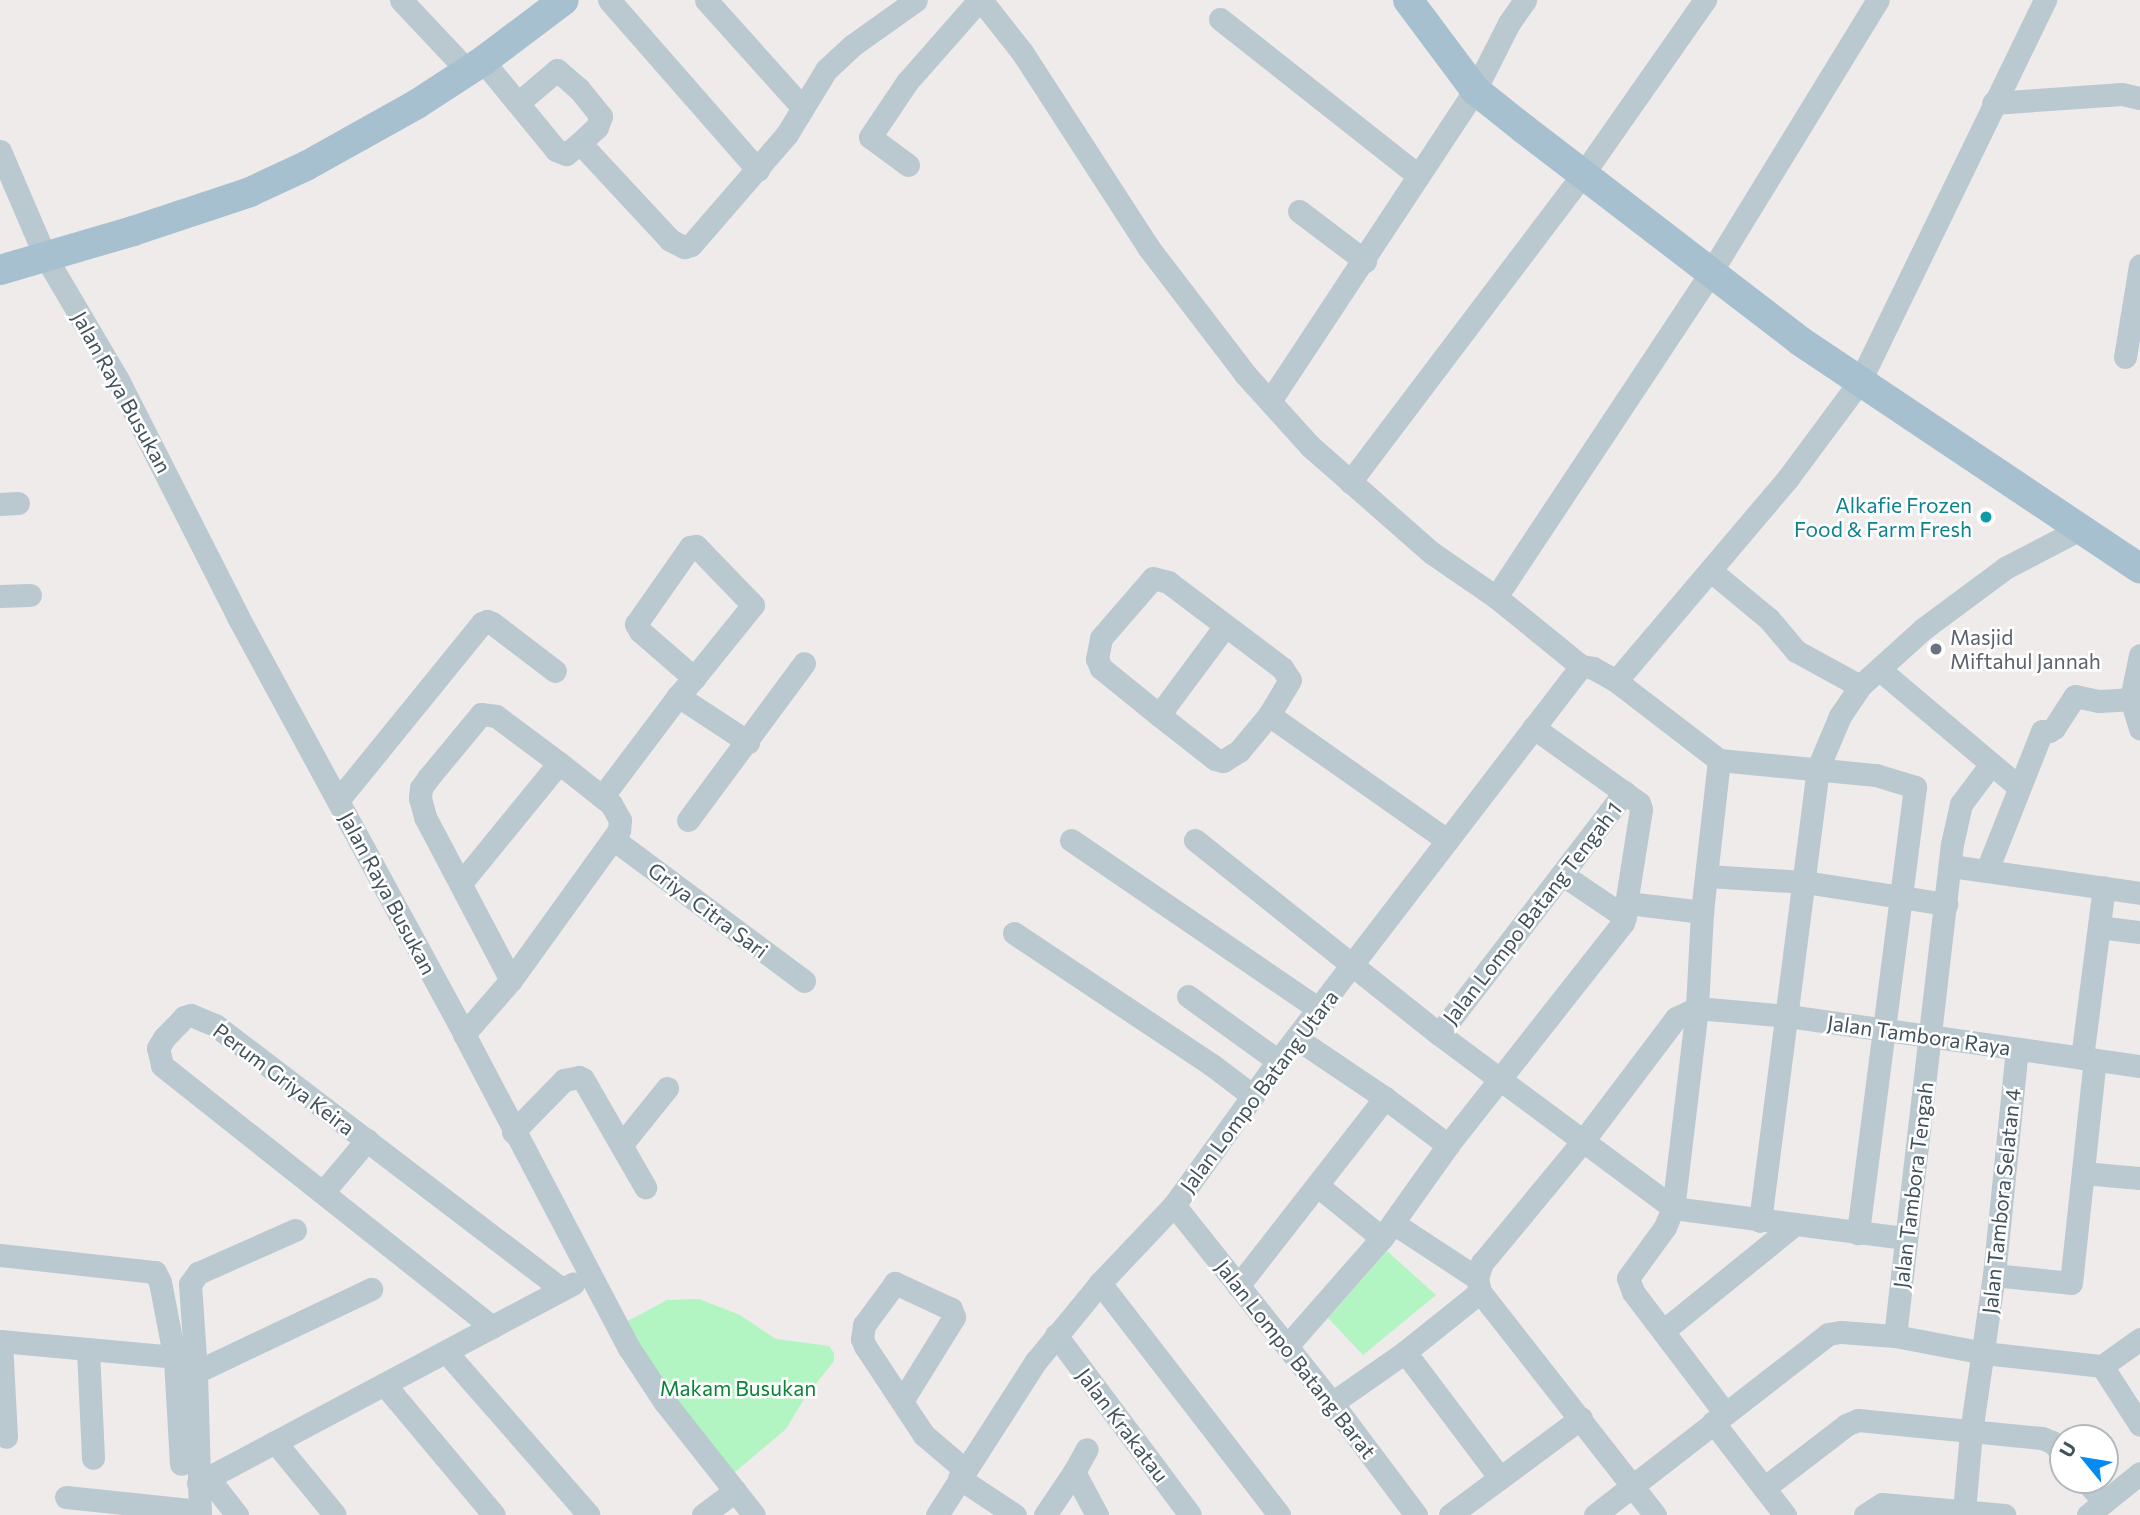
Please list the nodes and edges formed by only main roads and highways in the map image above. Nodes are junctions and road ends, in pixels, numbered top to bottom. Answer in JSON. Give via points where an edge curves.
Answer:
{"nodes":[{"id":1,"x":565,"y":0,"type":"edge"},
{"id":2,"x":1408,"y":0,"type":"edge"},
{"id":3,"x":0,"y":270,"type":"edge"},
{"id":4,"x":2136,"y":566,"type":"edge"}],
"edges":[{"from":1,"to":3,"type":"main road","via":[[476,66],[362,137],[250,191]]},
{"from":2,"to":4,"type":"main road","via":[[1475,90],[1583,174],[1800,341]]}]}
